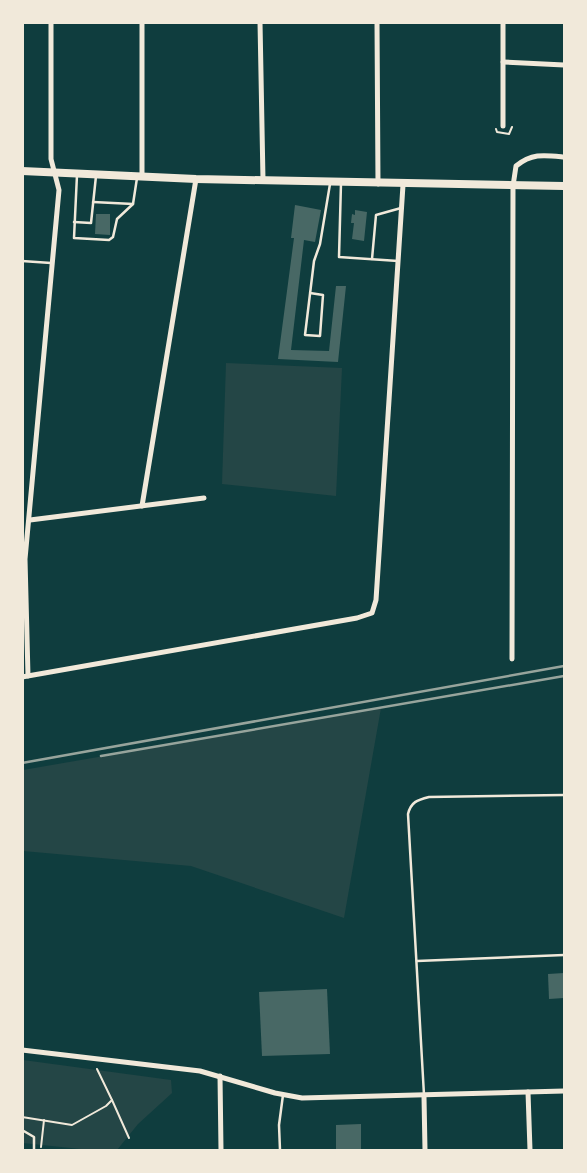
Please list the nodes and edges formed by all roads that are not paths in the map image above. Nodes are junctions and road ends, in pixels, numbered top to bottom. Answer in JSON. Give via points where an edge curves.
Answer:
{"nodes":[{"id":1,"x":51,"y":22,"type":"edge"},
{"id":2,"x":142,"y":22,"type":"edge"},
{"id":3,"x":260,"y":22,"type":"edge"},
{"id":4,"x":377,"y":22,"type":"edge"},
{"id":5,"x":503,"y":22,"type":"edge"},
{"id":6,"x":503,"y":62,"type":"junction"},
{"id":7,"x":564,"y":65,"type":"edge"},
{"id":8,"x":503,"y":126,"type":"dead end"},
{"id":9,"x":564,"y":157,"type":"edge"},
{"id":10,"x":22,"y":171,"type":"edge"},
{"id":11,"x":54,"y":172,"type":"junction"},
{"id":12,"x":77,"y":174,"type":"junction"},
{"id":13,"x":96,"y":175,"type":"junction"},
{"id":14,"x":140,"y":177,"type":"junction"},
{"id":15,"x":196,"y":179,"type":"junction"},
{"id":16,"x":263,"y":180,"type":"junction"},
{"id":17,"x":341,"y":182,"type":"junction"},
{"id":18,"x":331,"y":183,"type":"junction"},
{"id":19,"x":378,"y":184,"type":"junction"},
{"id":20,"x":402,"y":185,"type":"junction"},
{"id":21,"x":512,"y":186,"type":"junction"},
{"id":22,"x":564,"y":186,"type":"edge"},
{"id":23,"x":93,"y":202,"type":"junction"},
{"id":24,"x":133,"y":204,"type":"junction"},
{"id":25,"x":401,"y":208,"type":"junction"},
{"id":26,"x":74,"y":222,"type":"junction"},
{"id":27,"x":372,"y":260,"type":"junction"},
{"id":28,"x":398,"y":261,"type":"junction"},
{"id":29,"x":22,"y":262,"type":"edge"},
{"id":30,"x":53,"y":263,"type":"junction"},
{"id":31,"x":310,"y":293,"type":"junction"},
{"id":32,"x":204,"y":498,"type":"dead end"},
{"id":33,"x":142,"y":506,"type":"junction"},
{"id":34,"x":22,"y":520,"type":"edge"},
{"id":35,"x":30,"y":520,"type":"junction"},
{"id":36,"x":512,"y":659,"type":"dead end"},
{"id":37,"x":25,"y":676,"type":"edge"},
{"id":38,"x":564,"y":795,"type":"edge"},
{"id":39,"x":564,"y":955,"type":"edge"},
{"id":40,"x":417,"y":961,"type":"junction"},
{"id":41,"x":22,"y":1050,"type":"edge"},
{"id":42,"x":220,"y":1076,"type":"junction"},
{"id":43,"x":564,"y":1091,"type":"edge"},
{"id":44,"x":528,"y":1092,"type":"junction"},
{"id":45,"x":283,"y":1095,"type":"junction"},
{"id":46,"x":424,"y":1097,"type":"junction"},
{"id":47,"x":22,"y":1130,"type":"edge"},
{"id":48,"x":34,"y":1150,"type":"edge"},
{"id":49,"x":221,"y":1150,"type":"edge"},
{"id":50,"x":280,"y":1150,"type":"edge"},
{"id":51,"x":425,"y":1150,"type":"edge"},
{"id":52,"x":530,"y":1150,"type":"edge"}],
"edges":[{"from":1,"to":11,"type":"street","via":[[51,159]]},
{"from":2,"to":14,"type":"street"},
{"from":3,"to":16,"type":"street"},
{"from":4,"to":19,"type":"street"},
{"from":5,"to":6,"type":"street"},
{"from":6,"to":7,"type":"street"},
{"from":6,"to":8,"type":"street"},
{"from":9,"to":21,"type":"street","via":[[526,157],[516,166]]},
{"from":10,"to":11,"type":"main road"},
{"from":11,"to":12,"type":"main road"},
{"from":11,"to":30,"type":"street","via":[[59,190]]},
{"from":12,"to":13,"type":"main road"},
{"from":12,"to":26,"type":"lane"},
{"from":13,"to":14,"type":"main road"},
{"from":13,"to":23,"type":"lane"},
{"from":14,"to":15,"type":"main road"},
{"from":14,"to":24,"type":"lane"},
{"from":15,"to":16,"type":"main road"},
{"from":15,"to":33,"type":"street"},
{"from":16,"to":18,"type":"main road"},
{"from":17,"to":18,"type":"main road"},
{"from":17,"to":19,"type":"main road"},
{"from":17,"to":27,"type":"lane","via":[[339,257]]},
{"from":18,"to":31,"type":"lane"},
{"from":19,"to":20,"type":"main road"},
{"from":20,"to":21,"type":"main road"},
{"from":20,"to":25,"type":"street"},
{"from":21,"to":22,"type":"main road"},
{"from":21,"to":36,"type":"street"},
{"from":23,"to":24,"type":"lane"},
{"from":23,"to":26,"type":"lane","via":[[91,223]]},
{"from":24,"to":26,"type":"lane","via":[[117,219],[113,237],[108,240],[74,238]]},
{"from":25,"to":27,"type":"lane","via":[[376,215]]},
{"from":25,"to":28,"type":"street"},
{"from":27,"to":28,"type":"lane"},
{"from":28,"to":37,"type":"street","via":[[376,600],[372,613]]},
{"from":29,"to":30,"type":"lane"},
{"from":30,"to":35,"type":"street"},
{"from":31,"to":31,"type":"lane","via":[[305,335],[320,336],[324,295]]},
{"from":32,"to":33,"type":"street"},
{"from":33,"to":35,"type":"street"},
{"from":34,"to":35,"type":"lane"},
{"from":35,"to":37,"type":"street","via":[[25,558]]},
{"from":38,"to":40,"type":"lane","via":[[428,797],[410,806]]},
{"from":39,"to":40,"type":"lane"},
{"from":40,"to":46,"type":"lane"},
{"from":41,"to":42,"type":"street"},
{"from":42,"to":45,"type":"street"},
{"from":42,"to":49,"type":"street"},
{"from":43,"to":44,"type":"street"},
{"from":44,"to":46,"type":"street"},
{"from":44,"to":52,"type":"street"},
{"from":45,"to":46,"type":"street","via":[[302,1098]]},
{"from":45,"to":50,"type":"lane"},
{"from":46,"to":51,"type":"street"},
{"from":47,"to":48,"type":"lane","via":[[34,1137]]}]}
